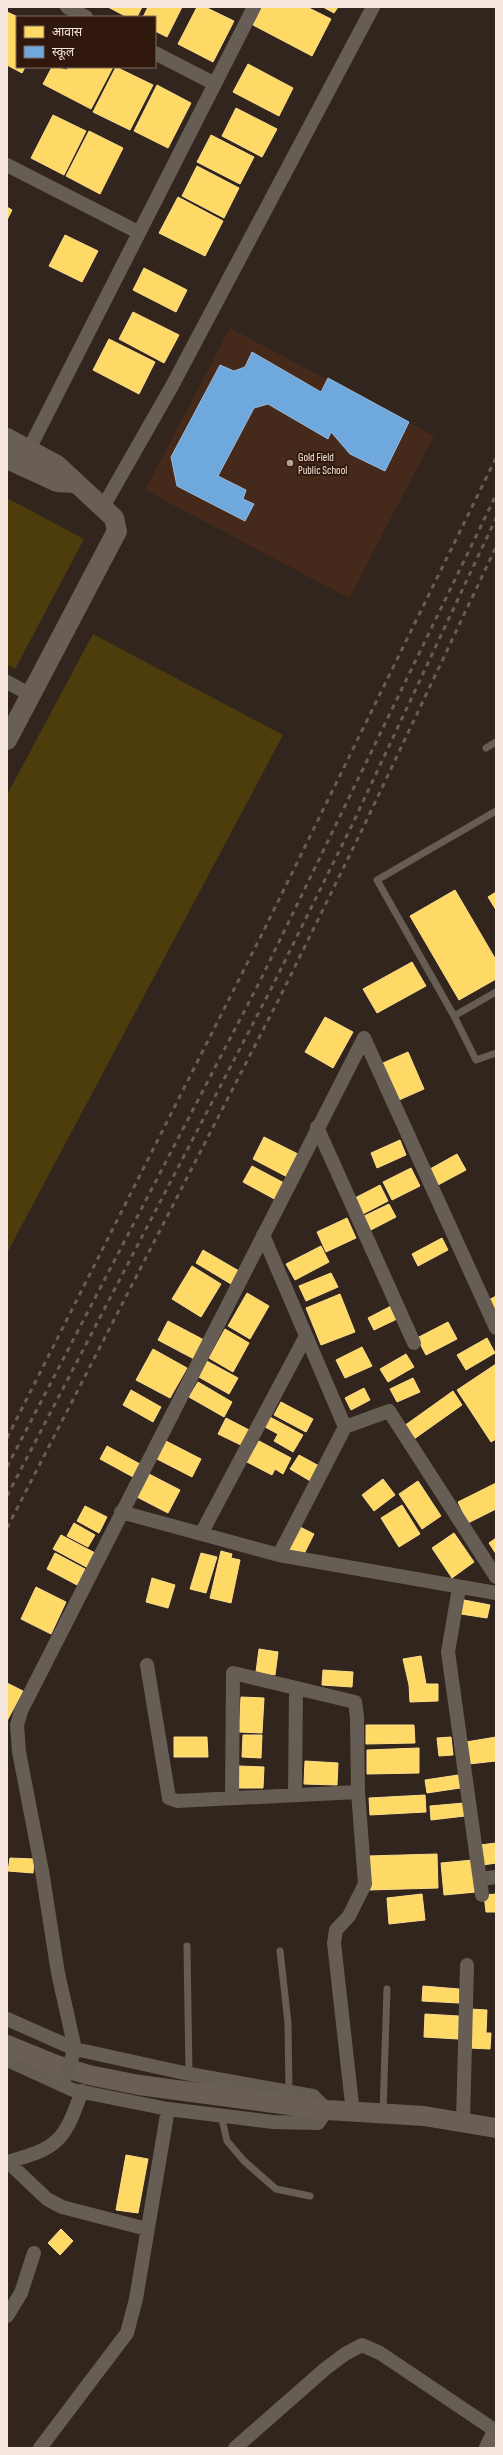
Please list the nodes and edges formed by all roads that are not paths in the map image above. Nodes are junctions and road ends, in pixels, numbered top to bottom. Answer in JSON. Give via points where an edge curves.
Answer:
{"nodes":[{"id":1,"x":67,"y":7,"type":"edge"},
{"id":2,"x":254,"y":7,"type":"edge"},
{"id":3,"x":373,"y":7,"type":"edge"},
{"id":4,"x":84,"y":16,"type":"edge"},
{"id":5,"x":156,"y":54,"type":"edge"},
{"id":6,"x":215,"y":84,"type":"junction"},
{"id":7,"x":7,"y":165,"type":"edge"},
{"id":8,"x":138,"y":232,"type":"junction"},
{"id":9,"x":7,"y":438,"type":"edge"},
{"id":10,"x":19,"y":458,"type":"edge"},
{"id":11,"x":103,"y":507,"type":"junction"},
{"id":12,"x":7,"y":682,"type":"edge"},
{"id":13,"x":31,"y":694,"type":"junction"},
{"id":14,"x":7,"y":740,"type":"edge"},
{"id":15,"x":496,"y":742,"type":"edge"},
{"id":16,"x":486,"y":748,"type":"dead end"},
{"id":17,"x":496,"y":811,"type":"edge"},
{"id":18,"x":496,"y":992,"type":"edge"},
{"id":19,"x":454,"y":1016,"type":"junction"},
{"id":20,"x":496,"y":1053,"type":"edge"},
{"id":21,"x":317,"y":1127,"type":"junction"},
{"id":22,"x":263,"y":1235,"type":"junction"},
{"id":23,"x":496,"y":1328,"type":"edge"},
{"id":24,"x":306,"y":1336,"type":"junction"},
{"id":25,"x":414,"y":1342,"type":"dead end"},
{"id":26,"x":345,"y":1427,"type":"junction"},
{"id":27,"x":121,"y":1512,"type":"junction"},
{"id":28,"x":201,"y":1534,"type":"junction"},
{"id":29,"x":280,"y":1555,"type":"junction"},
{"id":30,"x":496,"y":1577,"type":"edge"},
{"id":31,"x":459,"y":1588,"type":"junction"},
{"id":32,"x":496,"y":1593,"type":"edge"},
{"id":33,"x":147,"y":1666,"type":"dead end"},
{"id":34,"x":296,"y":1689,"type":"junction"},
{"id":35,"x":358,"y":1792,"type":"junction"},
{"id":36,"x":295,"y":1794,"type":"junction"},
{"id":37,"x":232,"y":1798,"type":"junction"},
{"id":38,"x":496,"y":1877,"type":"edge"},
{"id":39,"x":481,"y":1878,"type":"junction"},
{"id":40,"x":482,"y":1895,"type":"dead end"},
{"id":41,"x":187,"y":1946,"type":"dead end"},
{"id":42,"x":280,"y":1951,"type":"dead end"},
{"id":43,"x":467,"y":1965,"type":"dead end"},
{"id":44,"x":387,"y":1989,"type":"dead end"},
{"id":45,"x":7,"y":2019,"type":"edge"},
{"id":46,"x":7,"y":2045,"type":"edge"},
{"id":47,"x":75,"y":2049,"type":"junction"},
{"id":48,"x":7,"y":2060,"type":"edge"},
{"id":49,"x":189,"y":2074,"type":"junction"},
{"id":50,"x":62,"y":2085,"type":"junction"},
{"id":51,"x":82,"y":2092,"type":"junction"},
{"id":52,"x":289,"y":2092,"type":"junction"},
{"id":53,"x":168,"y":2109,"type":"junction"},
{"id":54,"x":327,"y":2110,"type":"junction"},
{"id":55,"x":353,"y":2113,"type":"junction"},
{"id":56,"x":383,"y":2114,"type":"junction"},
{"id":57,"x":221,"y":2115,"type":"junction"},
{"id":58,"x":463,"y":2122,"type":"junction"},
{"id":59,"x":496,"y":2128,"type":"edge"},
{"id":60,"x":7,"y":2162,"type":"edge"},
{"id":61,"x":310,"y":2196,"type":"dead end"},
{"id":62,"x":147,"y":2229,"type":"junction"},
{"id":63,"x":34,"y":2253,"type":"dead end"},
{"id":64,"x":7,"y":2316,"type":"edge"},
{"id":65,"x":496,"y":2433,"type":"edge"},
{"id":66,"x":244,"y":2444,"type":"edge"},
{"id":67,"x":40,"y":2448,"type":"edge"},
{"id":68,"x":235,"y":2448,"type":"edge"},
{"id":69,"x":489,"y":2448,"type":"edge"}],
"edges":[{"from":1,"to":4,"type":"street"},
{"from":2,"to":6,"type":"street"},
{"from":3,"to":11,"type":"street","via":[[172,386]]},
{"from":5,"to":6,"type":"street"},
{"from":6,"to":8,"type":"street"},
{"from":7,"to":8,"type":"street"},
{"from":8,"to":10,"type":"street"},
{"from":9,"to":10,"type":"street"},
{"from":10,"to":11,"type":"street","via":[[57,482],[74,483]]},
{"from":11,"to":13,"type":"street","via":[[114,518],[116,531]]},
{"from":12,"to":13,"type":"street"},
{"from":13,"to":14,"type":"street"},
{"from":15,"to":16,"type":"lane"},
{"from":17,"to":19,"type":"lane","via":[[377,880]]},
{"from":18,"to":19,"type":"lane"},
{"from":19,"to":20,"type":"lane","via":[[476,1060]]},
{"from":21,"to":22,"type":"street"},
{"from":21,"to":23,"type":"street","via":[[364,1038]]},
{"from":21,"to":25,"type":"street"},
{"from":22,"to":24,"type":"street"},
{"from":22,"to":27,"type":"street"},
{"from":24,"to":26,"type":"street"},
{"from":24,"to":28,"type":"street"},
{"from":26,"to":29,"type":"street"},
{"from":26,"to":30,"type":"street","via":[[388,1411]]},
{"from":27,"to":28,"type":"street"},
{"from":27,"to":47,"type":"street","via":[[21,1711],[17,1725],[19,1752],[58,1972]]},
{"from":28,"to":29,"type":"street"},
{"from":29,"to":31,"type":"street"},
{"from":31,"to":32,"type":"street"},
{"from":31,"to":39,"type":"street","via":[[448,1652]]},
{"from":33,"to":37,"type":"street","via":[[169,1798],[177,1801]]},
{"from":34,"to":35,"type":"street","via":[[354,1702],[357,1717]]},
{"from":34,"to":36,"type":"street"},
{"from":34,"to":37,"type":"street","via":[[233,1673]]},
{"from":35,"to":36,"type":"street"},
{"from":35,"to":55,"type":"street","via":[[365,1884],[349,1916],[336,1930],[334,1944]]},
{"from":36,"to":37,"type":"street"},
{"from":38,"to":39,"type":"street"},
{"from":39,"to":40,"type":"street"},
{"from":41,"to":49,"type":"lane"},
{"from":42,"to":52,"type":"lane","via":[[288,2023]]},
{"from":43,"to":58,"type":"street"},
{"from":44,"to":56,"type":"lane"},
{"from":45,"to":47,"type":"street"},
{"from":46,"to":54,"type":"street","via":[[89,2075],[139,2085]]},
{"from":47,"to":49,"type":"street"},
{"from":47,"to":50,"type":"street","bridge":true},
{"from":48,"to":50,"type":"street"},
{"from":49,"to":52,"type":"street"},
{"from":50,"to":51,"type":"street"},
{"from":51,"to":53,"type":"street"},
{"from":51,"to":60,"type":"street","via":[[68,2128],[50,2148]]},
{"from":52,"to":54,"type":"street","via":[[313,2096]]},
{"from":53,"to":57,"type":"street"},
{"from":53,"to":62,"type":"street"},
{"from":54,"to":55,"type":"street"},
{"from":54,"to":57,"type":"street","via":[[318,2122],[273,2122]]},
{"from":55,"to":56,"type":"street"},
{"from":56,"to":58,"type":"street","via":[[424,2116]]},
{"from":57,"to":61,"type":"lane","via":[[227,2141],[244,2162],[276,2189]]},
{"from":58,"to":59,"type":"street"},
{"from":60,"to":62,"type":"street","via":[[48,2199],[62,2207]]},
{"from":62,"to":67,"type":"street","via":[[136,2299],[127,2333]]},
{"from":63,"to":64,"type":"street","via":[[21,2293]]},
{"from":65,"to":66,"type":"street","via":[[376,2350],[362,2345],[325,2369]]},
{"from":65,"to":69,"type":"street"},
{"from":66,"to":68,"type":"street"}]}
